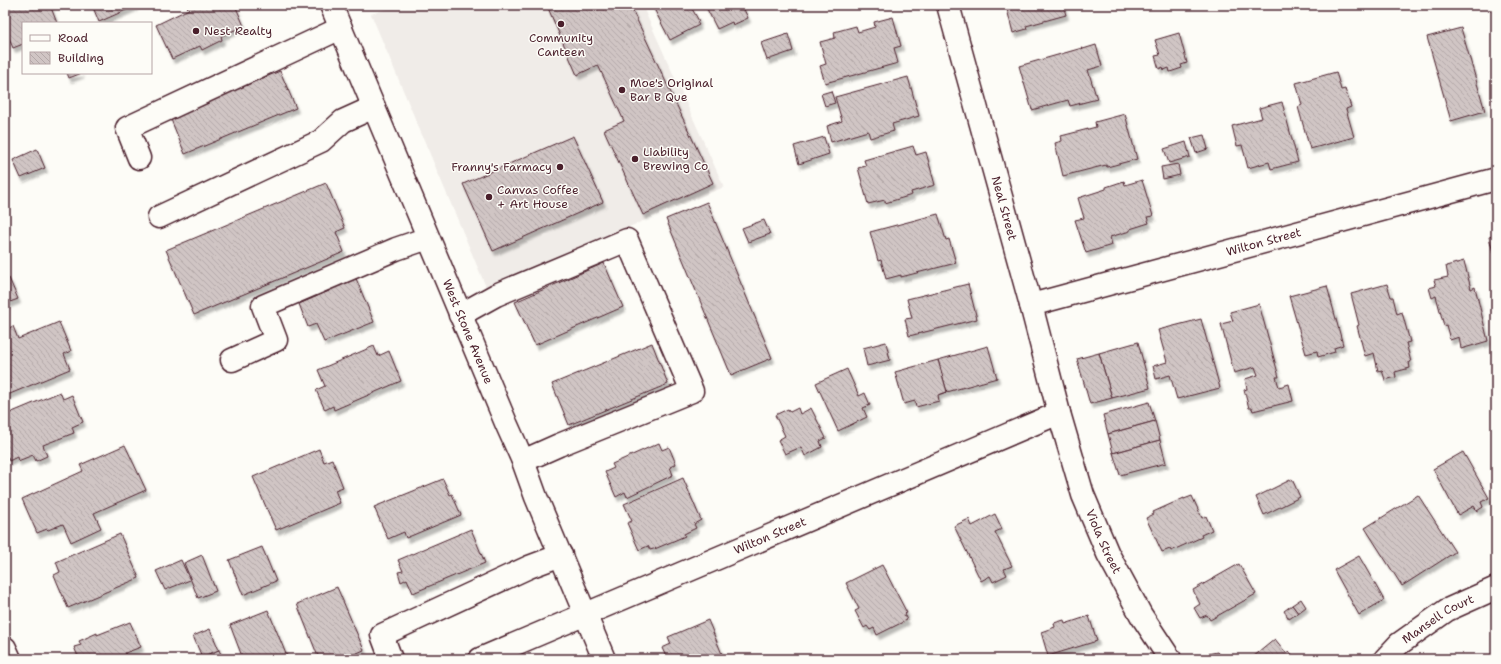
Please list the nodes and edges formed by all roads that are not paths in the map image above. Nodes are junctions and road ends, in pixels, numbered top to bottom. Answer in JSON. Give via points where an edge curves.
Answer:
{"nodes":[{"id":1,"x":331,"y":5,"type":"edge"},
{"id":2,"x":948,"y":5,"type":"edge"},
{"id":3,"x":341,"y":28,"type":"junction"},
{"id":4,"x":374,"y":107,"type":"junction"},
{"id":5,"x":139,"y":158,"type":"dead end"},
{"id":6,"x":1496,"y":179,"type":"edge"},
{"id":7,"x":159,"y":217,"type":"dead end"},
{"id":8,"x":428,"y":238,"type":"junction"},
{"id":9,"x":1031,"y":305,"type":"junction"},
{"id":10,"x":460,"y":315,"type":"junction"},
{"id":11,"x":232,"y":360,"type":"dead end"},
{"id":12,"x":1059,"y":413,"type":"junction"},
{"id":13,"x":523,"y":461,"type":"junction"},
{"id":14,"x":561,"y":555,"type":"junction"},
{"id":15,"x":1496,"y":588,"type":"edge"},
{"id":16,"x":586,"y":615,"type":"junction"},
{"id":17,"x":5,"y":648,"type":"edge"},
{"id":18,"x":10,"y":659,"type":"edge"},
{"id":19,"x":391,"y":659,"type":"edge"},
{"id":20,"x":480,"y":659,"type":"edge"},
{"id":21,"x":604,"y":659,"type":"edge"},
{"id":22,"x":1170,"y":659,"type":"edge"},
{"id":23,"x":1385,"y":659,"type":"edge"}],
"edges":[{"from":1,"to":3,"type":"main road","name":"West Stone Avenue"},
{"from":2,"to":9,"type":"main road","name":"Neal Street"},
{"from":3,"to":4,"type":"main road","name":"West Stone Avenue"},
{"from":3,"to":5,"type":"main road","via":[[127,128]]},
{"from":4,"to":7,"type":"main road","via":[[343,121],[321,141]]},
{"from":4,"to":8,"type":"main road","name":"West Stone Avenue"},
{"from":6,"to":9,"type":"main road","name":"Wilton Street"},
{"from":8,"to":10,"type":"main road","name":"West Stone Avenue"},
{"from":8,"to":11,"type":"main road","via":[[396,249],[263,306],[276,340]]},
{"from":9,"to":12,"type":"main road","name":"Neal Street"},
{"from":10,"to":13,"type":"main road","name":"West Stone Avenue"},
{"from":10,"to":13,"type":"main road","via":[[496,295],[627,240],[692,391]]},
{"from":12,"to":16,"type":"main road","name":"Wilton Street"},
{"from":12,"to":22,"type":"main road","name":"Viola Street","via":[[1083,495],[1108,554],[1141,615]]},
{"from":13,"to":14,"type":"main road","name":"West Stone Avenue"},
{"from":14,"to":16,"type":"main road","name":"West Stone Avenue"},
{"from":14,"to":19,"type":"main road","via":[[529,567],[382,635]]},
{"from":15,"to":23,"type":"main road","name":"Mansell Court","via":[[1447,610],[1399,644]]},
{"from":16,"to":20,"type":"main road","name":"Wilton Street"},
{"from":16,"to":21,"type":"main road","name":"West Stone Avenue"},
{"from":17,"to":18,"type":"main road"}]}
